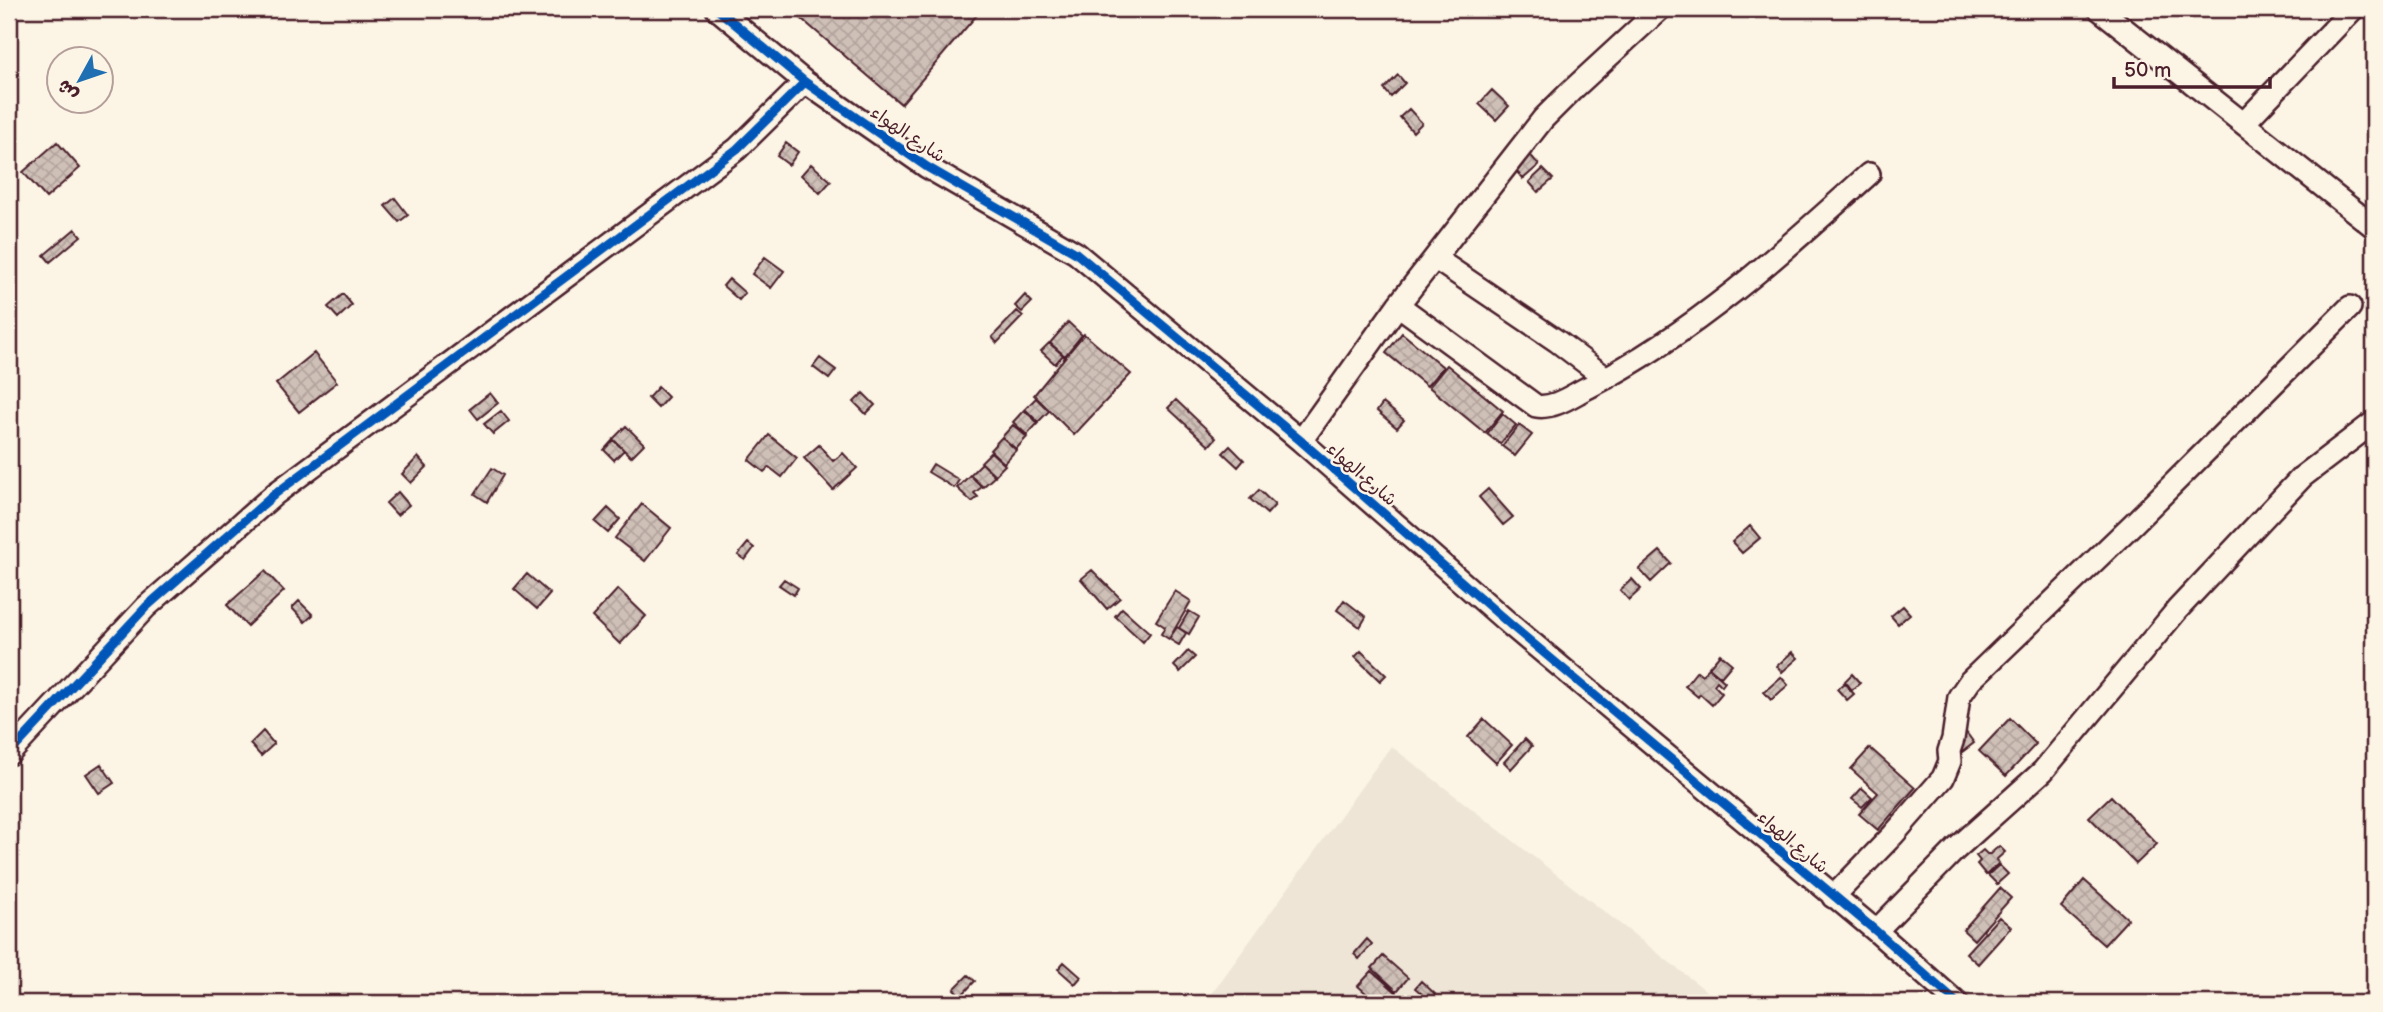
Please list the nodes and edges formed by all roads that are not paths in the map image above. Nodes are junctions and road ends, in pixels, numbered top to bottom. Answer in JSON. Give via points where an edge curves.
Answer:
{"nodes":[{"id":1,"x":717,"y":9,"type":"edge"},
{"id":2,"x":1660,"y":9,"type":"edge"},
{"id":3,"x":2099,"y":9,"type":"edge"},
{"id":4,"x":2353,"y":9,"type":"edge"},
{"id":5,"x":806,"y":82,"type":"junction"},
{"id":6,"x":2244,"y":123,"type":"junction"},
{"id":7,"x":1868,"y":174,"type":"dead end"},
{"id":8,"x":2374,"y":227,"type":"edge"},
{"id":9,"x":1436,"y":259,"type":"junction"},
{"id":10,"x":1398,"y":305,"type":"junction"},
{"id":11,"x":2350,"y":307,"type":"dead end"},
{"id":12,"x":1605,"y":378,"type":"junction"},
{"id":13,"x":2374,"y":422,"type":"edge"},
{"id":14,"x":1301,"y":441,"type":"junction"},
{"id":15,"x":9,"y":754,"type":"edge"},
{"id":16,"x":1833,"y":897,"type":"junction"},
{"id":17,"x":1876,"y":931,"type":"junction"},
{"id":18,"x":1957,"y":1003,"type":"edge"}],
"edges":[{"from":1,"to":5,"type":"street","name":"شارع الهواء"},
{"from":2,"to":9,"type":"street","via":[[1543,119]]},
{"from":3,"to":6,"type":"street"},
{"from":4,"to":6,"type":"street"},
{"from":5,"to":14,"type":"street","name":"شارع الهواء","via":[[927,167],[1076,253]]},
{"from":5,"to":15,"type":"street","via":[[737,149],[275,494],[146,607]]},
{"from":6,"to":8,"type":"street"},
{"from":7,"to":12,"type":"street","via":[[1766,267],[1676,335]]},
{"from":9,"to":10,"type":"street"},
{"from":9,"to":12,"type":"street"},
{"from":10,"to":12,"type":"street","via":[[1536,406],[1548,408]]},
{"from":10,"to":14,"type":"street"},
{"from":11,"to":16,"type":"street","via":[[1970,681],[1959,696],[1950,761],[1943,778]]},
{"from":13,"to":17,"type":"street","via":[[2302,477],[2177,610],[2037,778],[1956,849]]},
{"from":14,"to":16,"type":"street","name":"شارع الهواء"},
{"from":16,"to":17,"type":"street","name":"شارع الهواء"},
{"from":17,"to":18,"type":"street","name":"شارع الهواء"}]}
